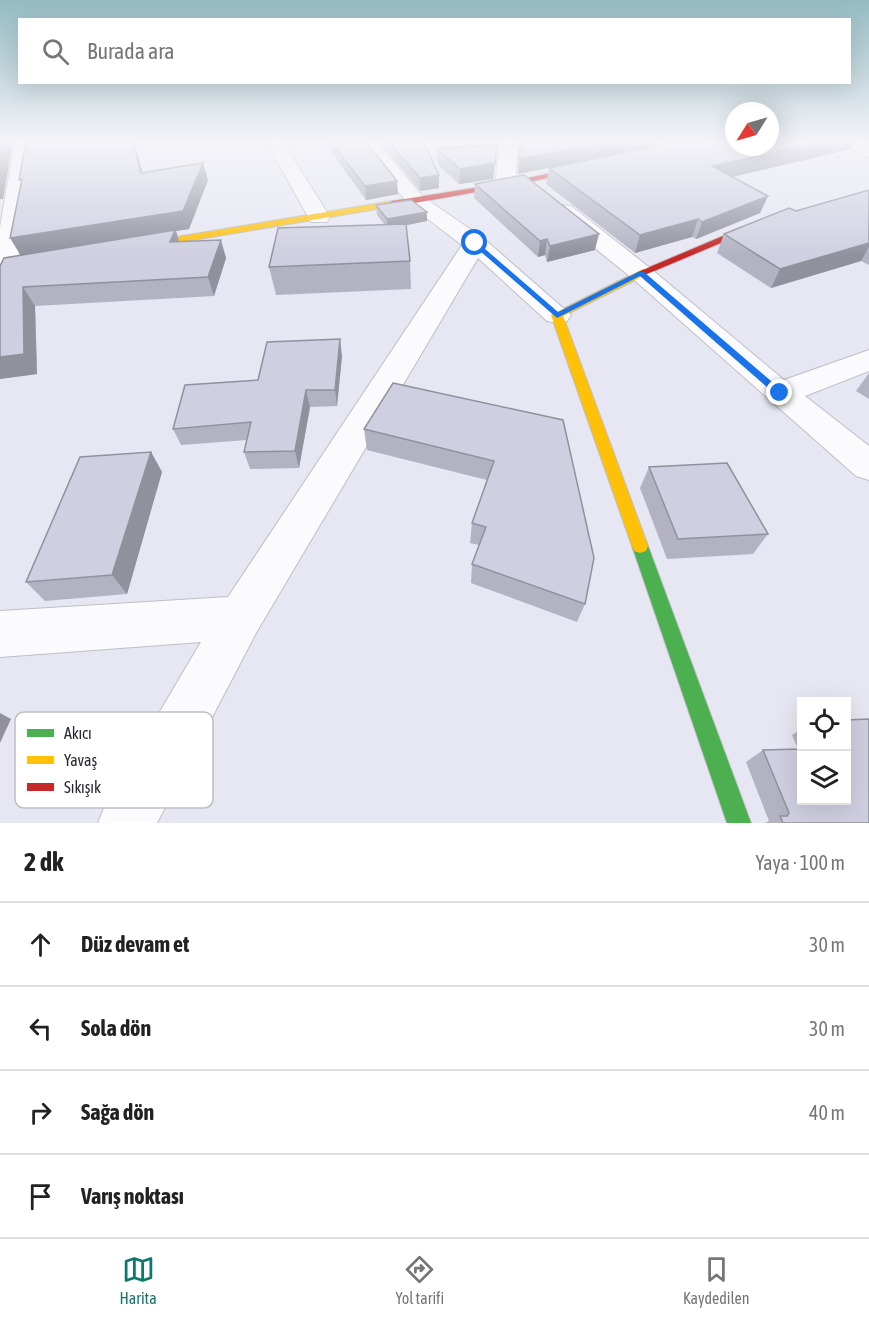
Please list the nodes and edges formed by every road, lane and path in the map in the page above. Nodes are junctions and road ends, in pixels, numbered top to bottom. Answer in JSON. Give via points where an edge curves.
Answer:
{"nodes":[{"id":1,"x":19,"y":179,"type":"edge"},
{"id":2,"x":297,"y":179,"type":"edge"},
{"id":3,"x":398,"y":179,"type":"edge"},
{"id":4,"x":514,"y":179,"type":"edge"},
{"id":5,"x":532,"y":179,"type":"edge"},
{"id":6,"x":515,"y":183,"type":"junction"},
{"id":7,"x":415,"y":200,"type":"junction"},
{"id":8,"x":320,"y":217,"type":"junction"},
{"id":9,"x":772,"y":219,"type":"edge"},
{"id":10,"x":475,"y":243,"type":"junction"},
{"id":11,"x":122,"y":249,"type":"edge"},
{"id":12,"x":7,"y":268,"type":"edge"},
{"id":13,"x":641,"y":273,"type":"junction"},
{"id":14,"x":557,"y":315,"type":"junction"},
{"id":15,"x":869,"y":360,"type":"edge"},
{"id":16,"x":780,"y":393,"type":"junction"},
{"id":17,"x":869,"y":466,"type":"edge"},
{"id":18,"x":240,"y":618,"type":"junction"},
{"id":19,"x":0,"y":634,"type":"edge"},
{"id":20,"x":188,"y":712,"type":"edge"},
{"id":21,"x":134,"y":808,"type":"edge"},
{"id":22,"x":126,"y":823,"type":"edge"},
{"id":23,"x":739,"y":823,"type":"edge"}],
"edges":[{"from":1,"to":12,"type":"street"},
{"from":2,"to":8,"type":"street"},
{"from":3,"to":7,"type":"street"},
{"from":4,"to":6,"type":"street"},
{"from":5,"to":6,"type":"street"},
{"from":6,"to":7,"type":"street"},
{"from":6,"to":13,"type":"street"},
{"from":7,"to":8,"type":"street"},
{"from":7,"to":10,"type":"street"},
{"from":8,"to":11,"type":"street"},
{"from":9,"to":13,"type":"street"},
{"from":10,"to":14,"type":"street"},
{"from":10,"to":18,"type":"street"},
{"from":13,"to":14,"type":"street"},
{"from":13,"to":16,"type":"street"},
{"from":14,"to":23,"type":"street"},
{"from":15,"to":16,"type":"street"},
{"from":16,"to":17,"type":"street"},
{"from":18,"to":19,"type":"street"},
{"from":18,"to":20,"type":"street"},
{"from":21,"to":22,"type":"street"}]}
